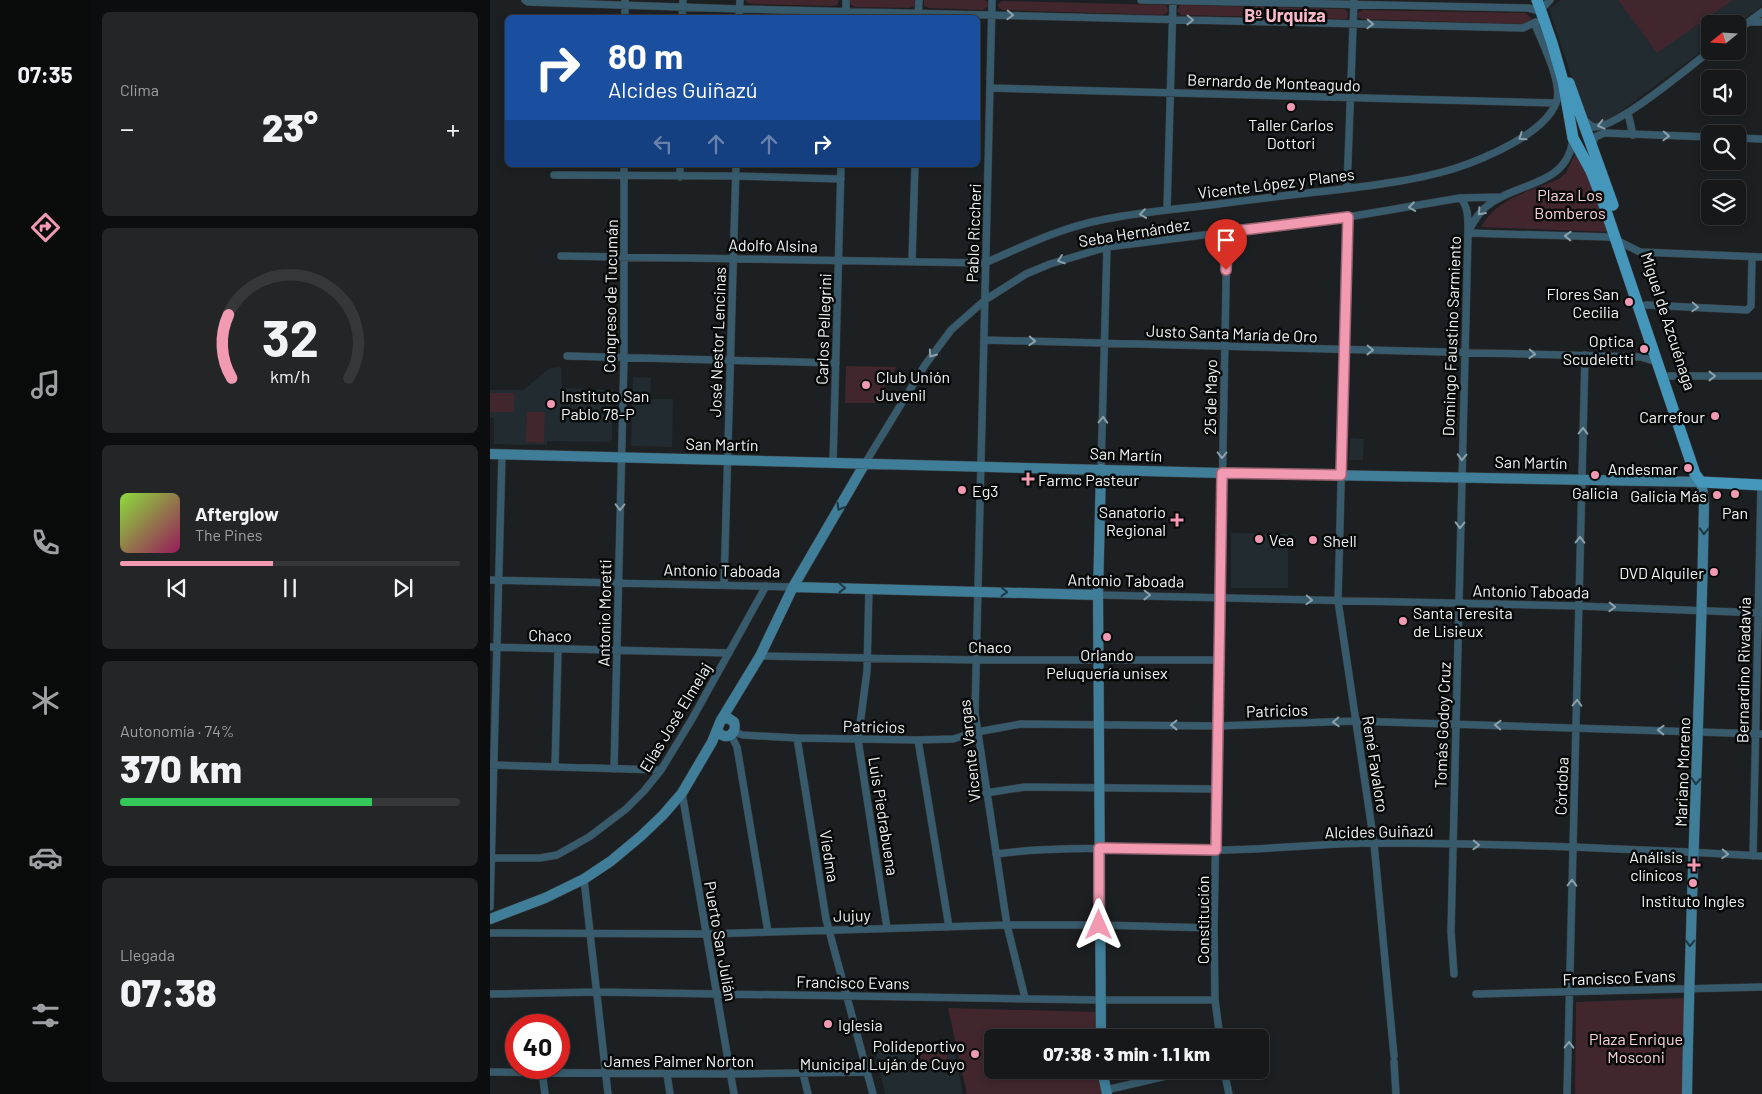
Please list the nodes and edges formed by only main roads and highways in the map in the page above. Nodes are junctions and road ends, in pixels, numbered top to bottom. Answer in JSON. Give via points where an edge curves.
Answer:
{"nodes":[{"id":1,"x":1538,"y":5,"type":"edge"},
{"id":2,"x":1552,"y":43,"type":"junction"},
{"id":3,"x":1628,"y":248,"type":"junction"},
{"id":4,"x":1656,"y":346,"type":"junction"},
{"id":5,"x":1666,"y":376,"type":"junction"},
{"id":6,"x":1701,"y":482,"type":"joint"},
{"id":7,"x":1761,"y":484,"type":"edge"}],
"edges":[{"from":1,"to":2,"type":"main road","name":"Miguel de Azcuénaga"},
{"from":2,"to":3,"type":"main road","name":"Miguel de Azcuénaga"},
{"from":2,"to":3,"type":"main road","name":"Miguel de Azcuénaga","via":[[1573,138]]},
{"from":3,"to":4,"type":"main road","name":"Miguel de Azcuénaga"},
{"from":3,"to":4,"type":"main road","name":"Miguel de Azcuénaga","via":[[1626,268]]},
{"from":4,"to":5,"type":"main road","name":"Miguel de Azcuénaga"},
{"from":4,"to":5,"type":"main road","name":"Miguel de Azcuénaga","via":[[1659,364]]},
{"from":5,"to":6,"type":"main road","name":"Miguel de Azcuénaga","via":[[1703,475]]},
{"from":6,"to":7,"type":"main road","name":"San Martín"}]}
